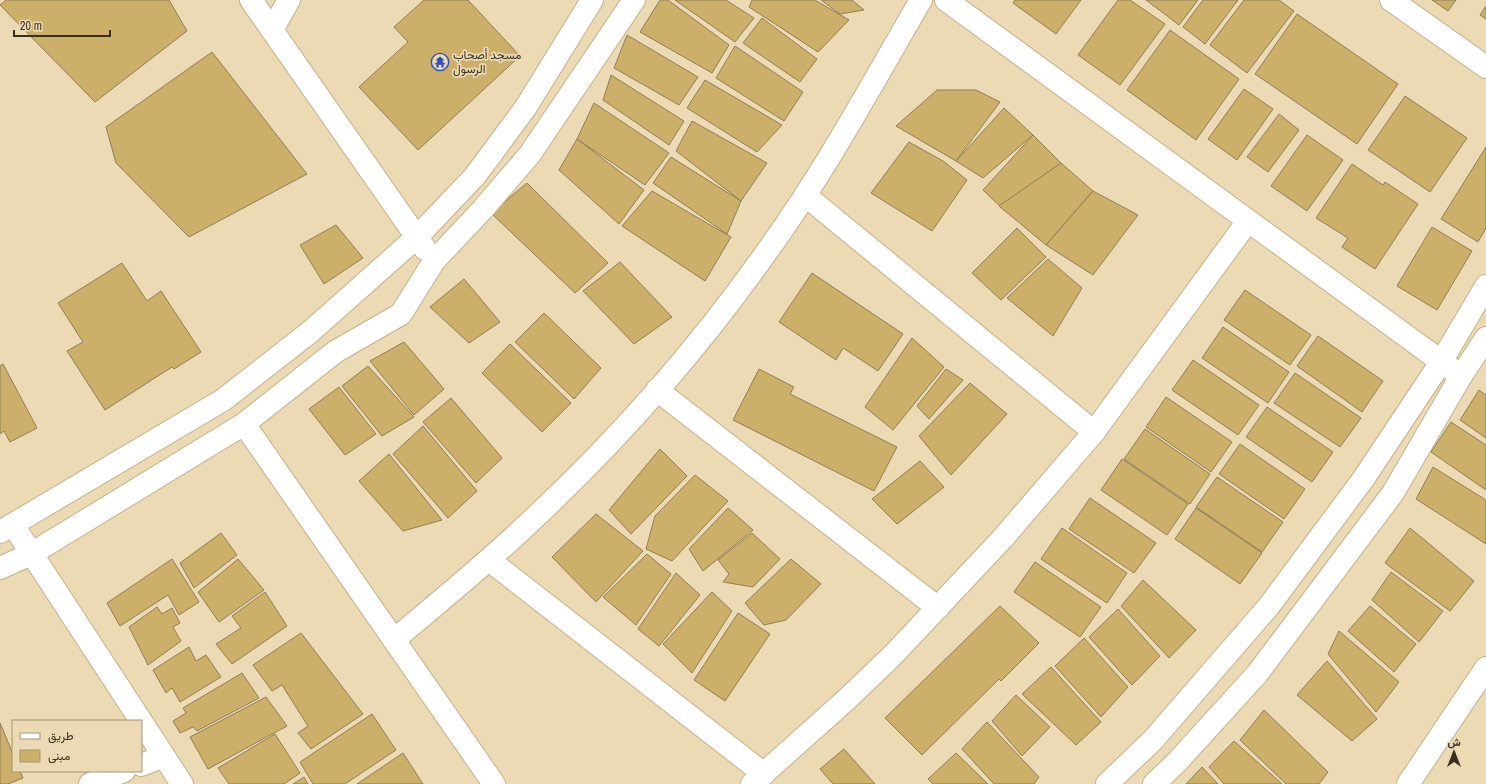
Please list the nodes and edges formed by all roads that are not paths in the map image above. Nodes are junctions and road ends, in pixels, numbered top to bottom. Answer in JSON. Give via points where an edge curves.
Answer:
{"nodes":[{"id":1,"x":251,"y":0,"type":"edge"},
{"id":2,"x":289,"y":0,"type":"edge"},
{"id":3,"x":592,"y":0,"type":"edge"},
{"id":4,"x":634,"y":0,"type":"edge"},
{"id":5,"x":921,"y":0,"type":"edge"},
{"id":6,"x":946,"y":0,"type":"edge"},
{"id":7,"x":1391,"y":0,"type":"edge"},
{"id":8,"x":272,"y":30,"type":"junction"},
{"id":9,"x":1486,"y":67,"type":"edge"},
{"id":10,"x":806,"y":196,"type":"junction"},
{"id":11,"x":1248,"y":221,"type":"junction"},
{"id":12,"x":417,"y":237,"type":"junction"},
{"id":13,"x":434,"y":261,"type":"junction"},
{"id":14,"x":1486,"y":286,"type":"edge"},
{"id":15,"x":1486,"y":338,"type":"edge"},
{"id":16,"x":1441,"y":362,"type":"junction"},
{"id":17,"x":1461,"y":376,"type":"junction"},
{"id":18,"x":657,"y":390,"type":"junction"},
{"id":19,"x":244,"y":424,"type":"junction"},
{"id":20,"x":1094,"y":432,"type":"junction"},
{"id":21,"x":6,"y":529,"type":"edge"},
{"id":22,"x":31,"y":554,"type":"junction"},
{"id":23,"x":489,"y":560,"type":"junction"},
{"id":24,"x":0,"y":568,"type":"edge"},
{"id":25,"x":938,"y":608,"type":"junction"},
{"id":26,"x":394,"y":640,"type":"junction"},
{"id":27,"x":1483,"y":682,"type":"edge"},
{"id":28,"x":140,"y":720,"type":"edge"},
{"id":29,"x":142,"y":723,"type":"edge"},
{"id":30,"x":164,"y":756,"type":"junction"},
{"id":31,"x":142,"y":765,"type":"edge"},
{"id":32,"x":121,"y":772,"type":"edge"},
{"id":33,"x":758,"y":779,"type":"edge"},
{"id":34,"x":90,"y":784,"type":"edge"},
{"id":35,"x":182,"y":784,"type":"edge"},
{"id":36,"x":494,"y":784,"type":"edge"},
{"id":37,"x":1107,"y":784,"type":"edge"},
{"id":38,"x":1154,"y":784,"type":"edge"},
{"id":39,"x":1408,"y":784,"type":"edge"}],
"edges":[{"from":1,"to":8,"type":"street"},
{"from":2,"to":8,"type":"street"},
{"from":3,"to":12,"type":"street","via":[[526,107],[480,169]]},
{"from":4,"to":13,"type":"street","via":[[530,154],[484,209]]},
{"from":5,"to":10,"type":"street"},
{"from":6,"to":11,"type":"street"},
{"from":7,"to":9,"type":"street"},
{"from":8,"to":12,"type":"street"},
{"from":10,"to":18,"type":"street","via":[[726,307]]},
{"from":10,"to":20,"type":"street"},
{"from":11,"to":16,"type":"street"},
{"from":11,"to":20,"type":"street"},
{"from":12,"to":13,"type":"street"},
{"from":12,"to":21,"type":"street","via":[[310,332],[223,400]]},
{"from":13,"to":19,"type":"street","via":[[401,314],[335,352]]},
{"from":14,"to":16,"type":"street"},
{"from":15,"to":17,"type":"street"},
{"from":16,"to":17,"type":"street"},
{"from":16,"to":37,"type":"street","via":[[1364,478],[1269,606],[1153,740]]},
{"from":17,"to":38,"type":"street","via":[[1393,493],[1261,668]]},
{"from":18,"to":23,"type":"street","via":[[574,478]]},
{"from":18,"to":25,"type":"street"},
{"from":19,"to":22,"type":"street"},
{"from":19,"to":26,"type":"street"},
{"from":20,"to":25,"type":"street","via":[[1003,538]]},
{"from":21,"to":22,"type":"street"},
{"from":22,"to":24,"type":"street"},
{"from":22,"to":28,"type":"street"},
{"from":23,"to":26,"type":"street"},
{"from":23,"to":33,"type":"street"},
{"from":25,"to":33,"type":"street","via":[[846,700]]},
{"from":26,"to":36,"type":"street"},
{"from":27,"to":39,"type":"street"},
{"from":29,"to":30,"type":"street"},
{"from":30,"to":31,"type":"street"},
{"from":30,"to":35,"type":"street"},
{"from":32,"to":34,"type":"street"}]}
